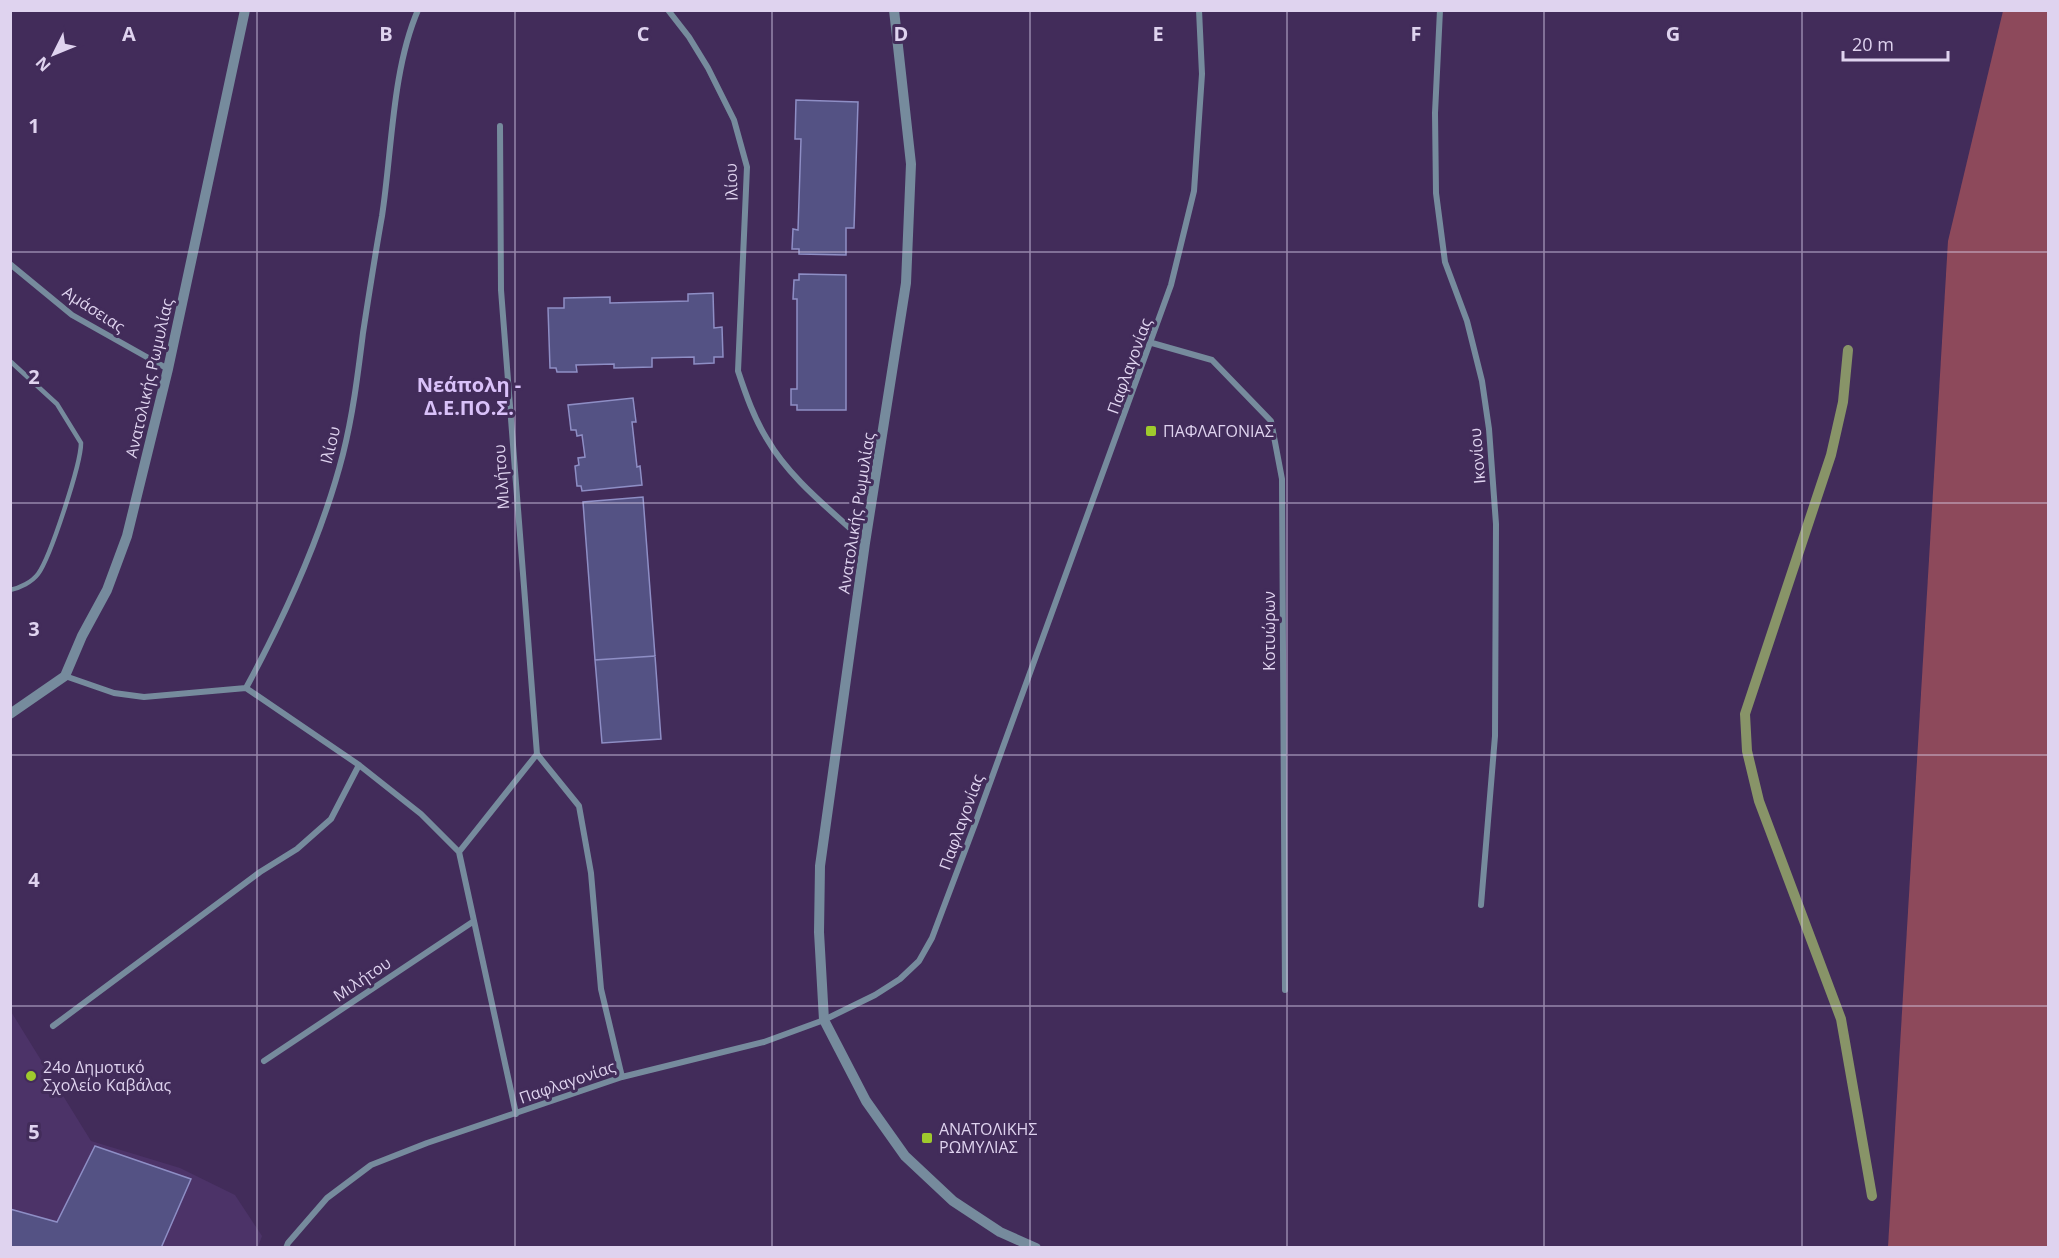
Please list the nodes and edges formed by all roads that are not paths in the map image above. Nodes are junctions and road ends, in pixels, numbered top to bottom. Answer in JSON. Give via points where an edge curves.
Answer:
{"nodes":[{"id":1,"x":245,"y":10,"type":"edge"},
{"id":2,"x":418,"y":10,"type":"edge"},
{"id":3,"x":668,"y":10,"type":"edge"},
{"id":4,"x":894,"y":10,"type":"edge"},
{"id":5,"x":1199,"y":10,"type":"edge"},
{"id":6,"x":1440,"y":10,"type":"edge"},
{"id":7,"x":500,"y":126,"type":"dead end"},
{"id":8,"x":10,"y":264,"type":"edge"},
{"id":9,"x":1152,"y":343,"type":"junction"},
{"id":10,"x":10,"y":361,"type":"edge"},
{"id":11,"x":168,"y":369,"type":"junction"},
{"id":12,"x":865,"y":543,"type":"junction"},
{"id":13,"x":10,"y":590,"type":"edge"},
{"id":14,"x":65,"y":676,"type":"junction"},
{"id":15,"x":246,"y":688,"type":"junction"},
{"id":16,"x":10,"y":714,"type":"edge"},
{"id":17,"x":537,"y":754,"type":"junction"},
{"id":18,"x":359,"y":765,"type":"junction"},
{"id":19,"x":459,"y":852,"type":"junction"},
{"id":20,"x":1481,"y":905,"type":"dead end"},
{"id":21,"x":474,"y":921,"type":"junction"},
{"id":22,"x":1285,"y":990,"type":"dead end"},
{"id":23,"x":824,"y":1020,"type":"junction"},
{"id":24,"x":53,"y":1026,"type":"dead end"},
{"id":25,"x":264,"y":1060,"type":"dead end"},
{"id":26,"x":622,"y":1077,"type":"junction"},
{"id":27,"x":516,"y":1114,"type":"junction"},
{"id":28,"x":286,"y":1248,"type":"edge"},
{"id":29,"x":1036,"y":1248,"type":"edge"}],
"edges":[{"from":1,"to":11,"type":"street","name":"Ανατολικής Ρωμυλίας"},
{"from":2,"to":15,"type":"street","name":"Ιλίου","via":[[397,95],[343,453],[295,592]]},
{"from":3,"to":12,"type":"street","name":"Ιλίου","via":[[708,68],[734,120],[747,167],[738,371],[748,402],[767,440],[796,477]]},
{"from":4,"to":12,"type":"street","name":"Ανατολικής Ρωμυλίας","via":[[910,164],[906,283]]},
{"from":5,"to":9,"type":"street","name":"Παφλαγονίας","via":[[1202,74],[1194,191],[1172,285]]},
{"from":6,"to":20,"type":"street","name":"Ικονίου","via":[[1436,193],[1445,262],[1467,321],[1482,381],[1496,524],[1495,736]]},
{"from":7,"to":17,"type":"street","name":"Μιλήτου","via":[[501,290]]},
{"from":8,"to":11,"type":"street","name":"Αμάσειας","via":[[72,315]]},
{"from":9,"to":22,"type":"street","name":"Κοτυώρων","via":[[1212,360],[1271,421],[1276,443],[1282,479]]},
{"from":9,"to":23,"type":"street","name":"Παφλαγονίας","via":[[932,938],[918,961],[900,979]]},
{"from":10,"to":13,"type":"lane","via":[[57,405],[81,443],[47,559],[36,577]]},
{"from":11,"to":14,"type":"street","name":"Ανατολικής Ρωμυλίας","via":[[128,536],[107,590]]},
{"from":12,"to":23,"type":"street","name":"Ανατολικής Ρωμυλίας","via":[[820,866]]},
{"from":14,"to":15,"type":"street","via":[[114,693],[144,697]]},
{"from":14,"to":16,"type":"street"},
{"from":15,"to":18,"type":"street"},
{"from":17,"to":19,"type":"street"},
{"from":17,"to":26,"type":"street","via":[[579,806],[591,873],[601,989]]},
{"from":18,"to":19,"type":"street","via":[[421,814]]},
{"from":18,"to":24,"type":"street","via":[[331,819],[297,849],[260,872]]},
{"from":19,"to":21,"type":"street"},
{"from":21,"to":25,"type":"street","name":"Μιλήτου"},
{"from":21,"to":27,"type":"street"},
{"from":23,"to":26,"type":"street","name":"Παφλαγονίας","via":[[764,1042]]},
{"from":23,"to":29,"type":"street","via":[[866,1101],[905,1156],[953,1201],[1000,1232]]},
{"from":26,"to":27,"type":"street","name":"Παφλαγονίας"},
{"from":27,"to":28,"type":"street","name":"Παφλαγονίας","via":[[371,1165],[327,1198]]}]}
